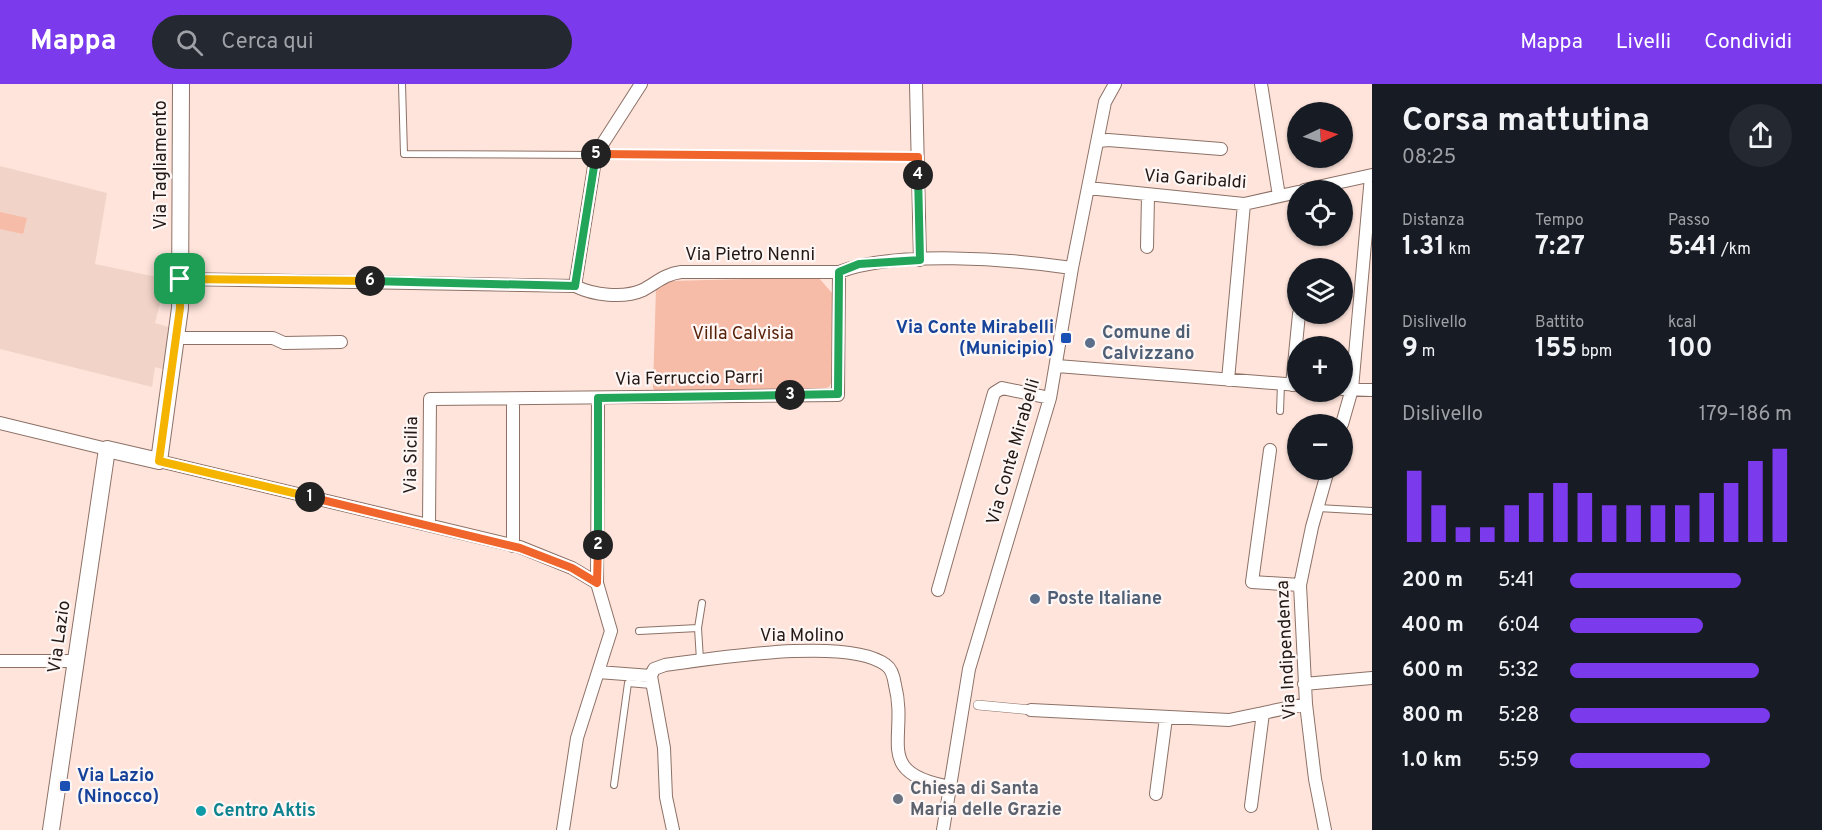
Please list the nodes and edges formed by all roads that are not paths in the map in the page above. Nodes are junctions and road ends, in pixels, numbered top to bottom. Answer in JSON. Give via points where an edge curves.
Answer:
{"nodes":[{"id":1,"x":181,"y":84,"type":"edge"},
{"id":2,"x":402,"y":84,"type":"edge"},
{"id":3,"x":641,"y":84,"type":"edge"},
{"id":4,"x":916,"y":84,"type":"edge"},
{"id":5,"x":1115,"y":84,"type":"edge"},
{"id":6,"x":1261,"y":84,"type":"edge"},
{"id":7,"x":1099,"y":141,"type":"junction"},
{"id":8,"x":1221,"y":149,"type":"dead end"},
{"id":9,"x":596,"y":154,"type":"junction"},
{"id":10,"x":918,"y":157,"type":"junction"},
{"id":11,"x":1372,"y":176,"type":"edge"},
{"id":12,"x":1353,"y":180,"type":"edge"},
{"id":13,"x":1088,"y":188,"type":"junction"},
{"id":14,"x":1287,"y":194,"type":"edge"},
{"id":15,"x":1148,"y":195,"type":"junction"},
{"id":16,"x":1279,"y":196,"type":"junction"},
{"id":17,"x":1244,"y":204,"type":"junction"},
{"id":18,"x":1147,"y":247,"type":"dead end"},
{"id":19,"x":920,"y":260,"type":"junction"},
{"id":20,"x":1072,"y":268,"type":"junction"},
{"id":21,"x":839,"y":272,"type":"junction"},
{"id":22,"x":180,"y":279,"type":"junction"},
{"id":23,"x":575,"y":286,"type":"junction"},
{"id":24,"x":176,"y":338,"type":"junction"},
{"id":25,"x":1353,"y":338,"type":"edge"},
{"id":26,"x":341,"y":342,"type":"dead end"},
{"id":27,"x":1057,"y":366,"type":"junction"},
{"id":28,"x":1228,"y":380,"type":"junction"},
{"id":29,"x":1287,"y":385,"type":"edge"},
{"id":30,"x":1353,"y":389,"type":"edge"},
{"id":31,"x":1372,"y":390,"type":"edge"},
{"id":32,"x":1287,"y":393,"type":"edge"},
{"id":33,"x":598,"y":398,"type":"junction"},
{"id":34,"x":1050,"y":398,"type":"junction"},
{"id":35,"x":515,"y":401,"type":"junction"},
{"id":36,"x":1280,"y":411,"type":"dead end"},
{"id":37,"x":0,"y":423,"type":"edge"},
{"id":38,"x":107,"y":449,"type":"junction"},
{"id":39,"x":1270,"y":450,"type":"dead end"},
{"id":40,"x":159,"y":461,"type":"junction"},
{"id":41,"x":1325,"y":480,"type":"edge"},
{"id":42,"x":1317,"y":508,"type":"junction"},
{"id":43,"x":1372,"y":511,"type":"edge"},
{"id":44,"x":429,"y":525,"type":"junction"},
{"id":45,"x":513,"y":546,"type":"junction"},
{"id":46,"x":597,"y":583,"type":"junction"},
{"id":47,"x":1300,"y":585,"type":"junction"},
{"id":48,"x":938,"y":590,"type":"dead end"},
{"id":49,"x":702,"y":603,"type":"dead end"},
{"id":50,"x":698,"y":628,"type":"junction"},
{"id":51,"x":639,"y":631,"type":"dead end"},
{"id":52,"x":700,"y":660,"type":"junction"},
{"id":53,"x":0,"y":661,"type":"edge"},
{"id":54,"x":76,"y":661,"type":"junction"},
{"id":55,"x":598,"y":672,"type":"junction"},
{"id":56,"x":1372,"y":678,"type":"edge"},
{"id":57,"x":651,"y":680,"type":"junction"},
{"id":58,"x":1304,"y":684,"type":"junction"},
{"id":59,"x":970,"y":704,"type":"junction"},
{"id":60,"x":1306,"y":704,"type":"junction"},
{"id":61,"x":1031,"y":710,"type":"joint"},
{"id":62,"x":1263,"y":713,"type":"junction"},
{"id":63,"x":1166,"y":718,"type":"junction"},
{"id":64,"x":614,"y":785,"type":"dead end"},
{"id":65,"x":951,"y":787,"type":"junction"},
{"id":66,"x":1156,"y":794,"type":"dead end"},
{"id":67,"x":1251,"y":806,"type":"dead end"},
{"id":68,"x":51,"y":830,"type":"edge"},
{"id":69,"x":563,"y":830,"type":"edge"},
{"id":70,"x":673,"y":830,"type":"edge"},
{"id":71,"x":943,"y":830,"type":"edge"},
{"id":72,"x":1325,"y":830,"type":"edge"}],
"edges":[{"from":1,"to":22,"type":"main road","name":"Via Tagliamento"},
{"from":2,"to":9,"type":"lane","via":[[404,154]]},
{"from":3,"to":9,"type":"street"},
{"from":4,"to":10,"type":"street"},
{"from":5,"to":7,"type":"street","name":"Via Conte Mirabelli","via":[[1105,102]]},
{"from":6,"to":16,"type":"street"},
{"from":7,"to":8,"type":"street"},
{"from":7,"to":13,"type":"street","name":"Via Conte Mirabelli"},
{"from":9,"to":10,"type":"lane"},
{"from":9,"to":23,"type":"street"},
{"from":10,"to":19,"type":"street"},
{"from":11,"to":12,"type":"street"},
{"from":11,"to":25,"type":"street"},
{"from":13,"to":15,"type":"street","name":"Via Garibaldi"},
{"from":13,"to":20,"type":"street","name":"Via Conte Mirabelli"},
{"from":14,"to":16,"type":"street","name":"Via Garibaldi"},
{"from":15,"to":17,"type":"street","name":"Via Garibaldi"},
{"from":15,"to":18,"type":"street"},
{"from":16,"to":17,"type":"street","name":"Via Garibaldi"},
{"from":17,"to":28,"type":"street"},
{"from":19,"to":20,"type":"street","name":"Via Pietro Nenni"},
{"from":19,"to":21,"type":"street","name":"Via Pietro Nenni","via":[[859,264]]},
{"from":20,"to":27,"type":"street","name":"Via Conte Mirabelli"},
{"from":21,"to":23,"type":"street","name":"Via Pietro Nenni","via":[[681,272],[632,293],[594,294]]},
{"from":21,"to":33,"type":"street","name":"Via Ferruccio Parri","via":[[838,394]]},
{"from":22,"to":23,"type":"street","name":"Via Pietro Nenni"},
{"from":22,"to":24,"type":"main road","name":"Via Tagliamento"},
{"from":24,"to":26,"type":"street"},
{"from":24,"to":40,"type":"main road","name":"Via Tagliamento"},
{"from":27,"to":28,"type":"street"},
{"from":27,"to":34,"type":"street","name":"Via Conte Mirabelli"},
{"from":28,"to":29,"type":"street"},
{"from":30,"to":31,"type":"street"},
{"from":32,"to":36,"type":"lane"},
{"from":33,"to":35,"type":"street"},
{"from":33,"to":46,"type":"street"},
{"from":34,"to":48,"type":"street","via":[[1002,388],[994,393]]},
{"from":34,"to":59,"type":"street","name":"Via Conte Mirabelli","via":[[981,622],[969,669]]},
{"from":35,"to":44,"type":"street","name":"Via Sicilia","via":[[430,399]]},
{"from":35,"to":45,"type":"street"},
{"from":37,"to":38,"type":"street"},
{"from":38,"to":40,"type":"main road"},
{"from":38,"to":54,"type":"main road","name":"Via Lazio"},
{"from":39,"to":47,"type":"street","via":[[1252,582]]},
{"from":40,"to":44,"type":"street"},
{"from":41,"to":42,"type":"street","name":"Via Indipendenza"},
{"from":42,"to":43,"type":"lane"},
{"from":42,"to":47,"type":"street","name":"Via Indipendenza"},
{"from":44,"to":45,"type":"street"},
{"from":45,"to":46,"type":"street","via":[[572,568]]},
{"from":46,"to":55,"type":"street","via":[[611,631]]},
{"from":47,"to":58,"type":"street","name":"Via Indipendenza"},
{"from":49,"to":50,"type":"lane"},
{"from":50,"to":51,"type":"lane"},
{"from":50,"to":52,"type":"lane"},
{"from":52,"to":57,"type":"street","name":"Via Molino","via":[[654,669]]},
{"from":52,"to":65,"type":"street","name":"Via Molino","via":[[813,651],[876,659],[891,670],[896,689],[899,758],[915,778]]},
{"from":53,"to":54,"type":"street"},
{"from":54,"to":68,"type":"main road","name":"Via Lazio"},
{"from":55,"to":57,"type":"street"},
{"from":55,"to":69,"type":"street","via":[[577,738]]},
{"from":56,"to":58,"type":"street"},
{"from":57,"to":64,"type":"lane","via":[[628,683]]},
{"from":57,"to":70,"type":"street"},
{"from":58,"to":60,"type":"street","name":"Via Indipendenza"},
{"from":59,"to":61,"type":"street"},
{"from":59,"to":65,"type":"street","name":"Via Conte Mirabelli"},
{"from":60,"to":62,"type":"street"},
{"from":60,"to":72,"type":"street","name":"Via Indipendenza","via":[[1314,779]]},
{"from":61,"to":63,"type":"street"},
{"from":62,"to":63,"type":"street","via":[[1229,720]]},
{"from":62,"to":67,"type":"street"},
{"from":63,"to":66,"type":"street"},
{"from":65,"to":71,"type":"street","name":"Via Conte Mirabelli"}]}
